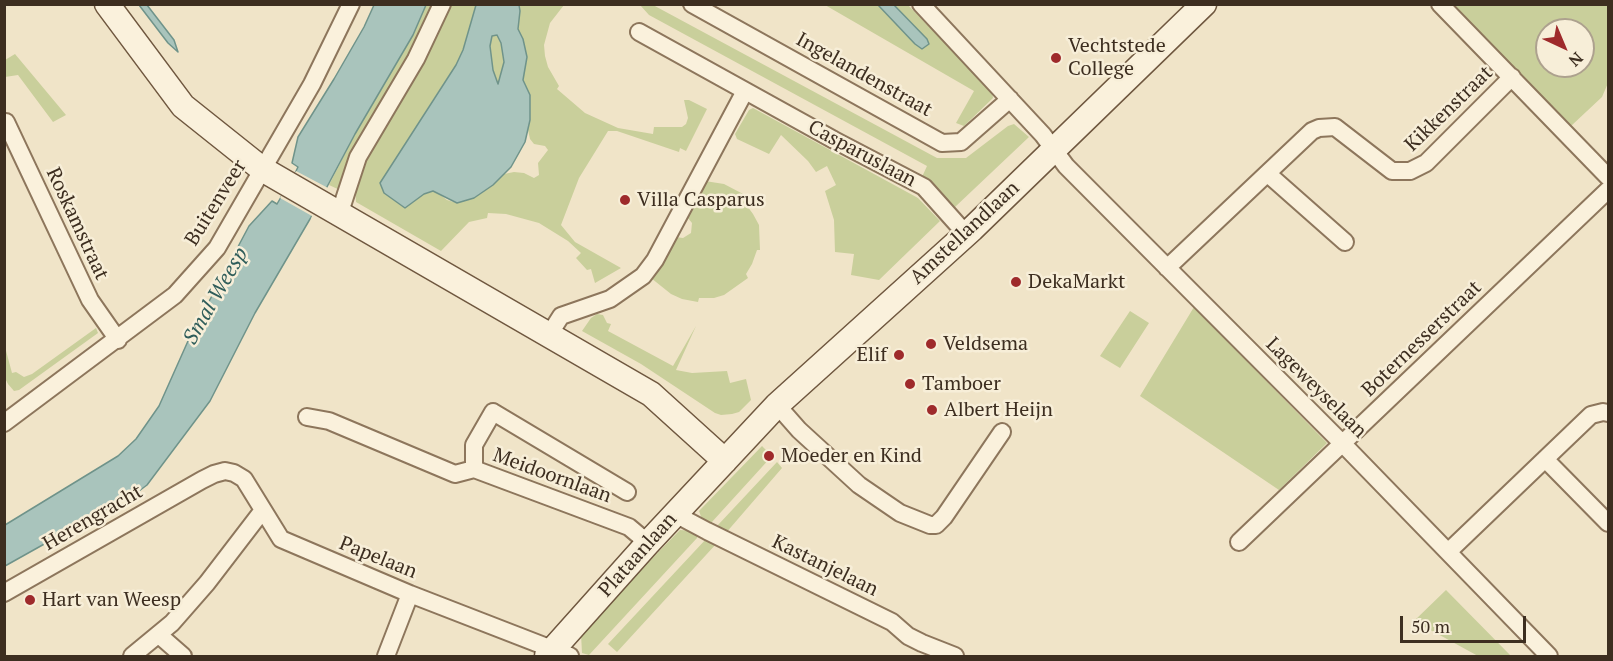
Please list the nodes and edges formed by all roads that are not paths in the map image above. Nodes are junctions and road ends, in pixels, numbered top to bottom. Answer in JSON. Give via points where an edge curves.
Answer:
{"nodes":[{"id":1,"x":107,"y":4,"type":"edge"},
{"id":2,"x":351,"y":4,"type":"edge"},
{"id":3,"x":442,"y":4,"type":"edge"},
{"id":4,"x":692,"y":4,"type":"edge"},
{"id":5,"x":921,"y":4,"type":"edge"},
{"id":6,"x":1204,"y":4,"type":"edge"},
{"id":7,"x":1440,"y":4,"type":"edge"},
{"id":8,"x":639,"y":32,"type":"dead end"},
{"id":9,"x":1512,"y":77,"type":"junction"},
{"id":10,"x":745,"y":91,"type":"junction"},
{"id":11,"x":1010,"y":99,"type":"junction"},
{"id":12,"x":6,"y":122,"type":"edge"},
{"id":13,"x":1055,"y":149,"type":"junction"},
{"id":14,"x":262,"y":169,"type":"junction"},
{"id":15,"x":1268,"y":174,"type":"junction"},
{"id":16,"x":1608,"y":177,"type":"edge"},
{"id":17,"x":1608,"y":190,"type":"edge"},
{"id":18,"x":333,"y":212,"type":"junction"},
{"id":19,"x":966,"y":234,"type":"junction"},
{"id":20,"x":1345,"y":242,"type":"dead end"},
{"id":21,"x":1167,"y":268,"type":"junction"},
{"id":22,"x":549,"y":335,"type":"junction"},
{"id":23,"x":117,"y":340,"type":"junction"},
{"id":24,"x":777,"y":405,"type":"junction"},
{"id":25,"x":1608,"y":413,"type":"edge"},
{"id":26,"x":6,"y":415,"type":"edge"},
{"id":27,"x":307,"y":417,"type":"dead end"},
{"id":28,"x":1002,"y":432,"type":"dead end"},
{"id":29,"x":1342,"y":443,"type":"junction"},
{"id":30,"x":1545,"y":459,"type":"junction"},
{"id":31,"x":725,"y":461,"type":"junction"},
{"id":32,"x":474,"y":470,"type":"junction"},
{"id":33,"x":201,"y":480,"type":"joint"},
{"id":34,"x":627,"y":492,"type":"dead end"},
{"id":35,"x":263,"y":510,"type":"junction"},
{"id":36,"x":675,"y":514,"type":"junction"},
{"id":37,"x":1608,"y":523,"type":"edge"},
{"id":38,"x":1239,"y":542,"type":"dead end"},
{"id":39,"x":648,"y":543,"type":"junction"},
{"id":40,"x":1448,"y":552,"type":"junction"},
{"id":41,"x":4,"y":593,"type":"edge"},
{"id":42,"x":410,"y":594,"type":"junction"},
{"id":43,"x":159,"y":635,"type":"junction"},
{"id":44,"x":557,"y":654,"type":"edge"},
{"id":45,"x":132,"y":657,"type":"edge"},
{"id":46,"x":183,"y":657,"type":"edge"},
{"id":47,"x":386,"y":657,"type":"edge"},
{"id":48,"x":955,"y":657,"type":"edge"},
{"id":49,"x":1549,"y":657,"type":"edge"}],
"edges":[{"from":1,"to":14,"type":"main road","via":[[183,106]]},
{"from":2,"to":14,"type":"street","name":"Buitenveer","via":[[312,84]]},
{"from":3,"to":18,"type":"street","via":[[416,59],[358,157]]},
{"from":4,"to":11,"type":"street","name":"Ingelandenstraat","via":[[942,143],[961,142]]},
{"from":5,"to":11,"type":"street","name":"Lageweyselaan"},
{"from":6,"to":13,"type":"main road","name":"Amstellandlaan"},
{"from":7,"to":9,"type":"street"},
{"from":8,"to":10,"type":"street","name":"Casparuslaan"},
{"from":9,"to":15,"type":"street","name":"Kikkenstraat","via":[[1418,168],[1392,171],[1335,127],[1327,126],[1312,131]]},
{"from":9,"to":16,"type":"street"},
{"from":10,"to":19,"type":"street","name":"Casparuslaan","via":[[924,187]]},
{"from":10,"to":22,"type":"street","via":[[643,276],[610,299],[561,316]]},
{"from":11,"to":13,"type":"street","name":"Lageweyselaan"},
{"from":12,"to":23,"type":"street","name":"Roskamstraat","via":[[90,300]]},
{"from":13,"to":19,"type":"main road","name":"Amstellandlaan"},
{"from":13,"to":21,"type":"street","name":"Lageweyselaan","via":[[1066,166]]},
{"from":14,"to":18,"type":"main road"},
{"from":14,"to":23,"type":"street","name":"Buitenveer","via":[[217,248],[175,295]]},
{"from":15,"to":20,"type":"street"},
{"from":15,"to":21,"type":"street","name":"Kikkenstraat"},
{"from":17,"to":29,"type":"street","name":"Boternesserstraat"},
{"from":18,"to":22,"type":"main road"},
{"from":19,"to":24,"type":"main road","name":"Amstellandlaan"},
{"from":21,"to":29,"type":"street","name":"Lageweyselaan"},
{"from":22,"to":31,"type":"main road","via":[[651,394]]},
{"from":23,"to":26,"type":"street","name":"Buitenveer"},
{"from":24,"to":28,"type":"street","via":[[859,485],[900,513],[930,525],[944,517]]},
{"from":24,"to":31,"type":"main road","name":"Amstellandlaan"},
{"from":25,"to":30,"type":"street","via":[[1591,415]]},
{"from":27,"to":32,"type":"street","via":[[329,421],[455,474]]},
{"from":29,"to":38,"type":"street","name":"Boternesserstraat"},
{"from":29,"to":40,"type":"street","name":"Lageweyselaan"},
{"from":30,"to":37,"type":"street"},
{"from":30,"to":40,"type":"street"},
{"from":31,"to":36,"type":"main road","name":"Plataanlaan"},
{"from":32,"to":34,"type":"street","name":"Meidoornlaan","via":[[474,445],[493,412]]},
{"from":32,"to":39,"type":"street","name":"Meidoornlaan","via":[[629,527]]},
{"from":33,"to":35,"type":"street","name":"Papelaan","via":[[225,471],[234,473],[244,479]]},
{"from":33,"to":41,"type":"street","name":"Herengracht"},
{"from":35,"to":42,"type":"street","name":"Papelaan","via":[[281,539]]},
{"from":35,"to":43,"type":"street","via":[[207,583]]},
{"from":36,"to":39,"type":"main road","name":"Plataanlaan"},
{"from":36,"to":48,"type":"street","name":"Kastanjelaan"},
{"from":39,"to":44,"type":"main road","name":"Plataanlaan"},
{"from":40,"to":49,"type":"street","name":"Lageweyselaan"},
{"from":42,"to":44,"type":"street","name":"Papelaan"},
{"from":42,"to":47,"type":"street"},
{"from":43,"to":45,"type":"street"},
{"from":43,"to":46,"type":"street"}]}
